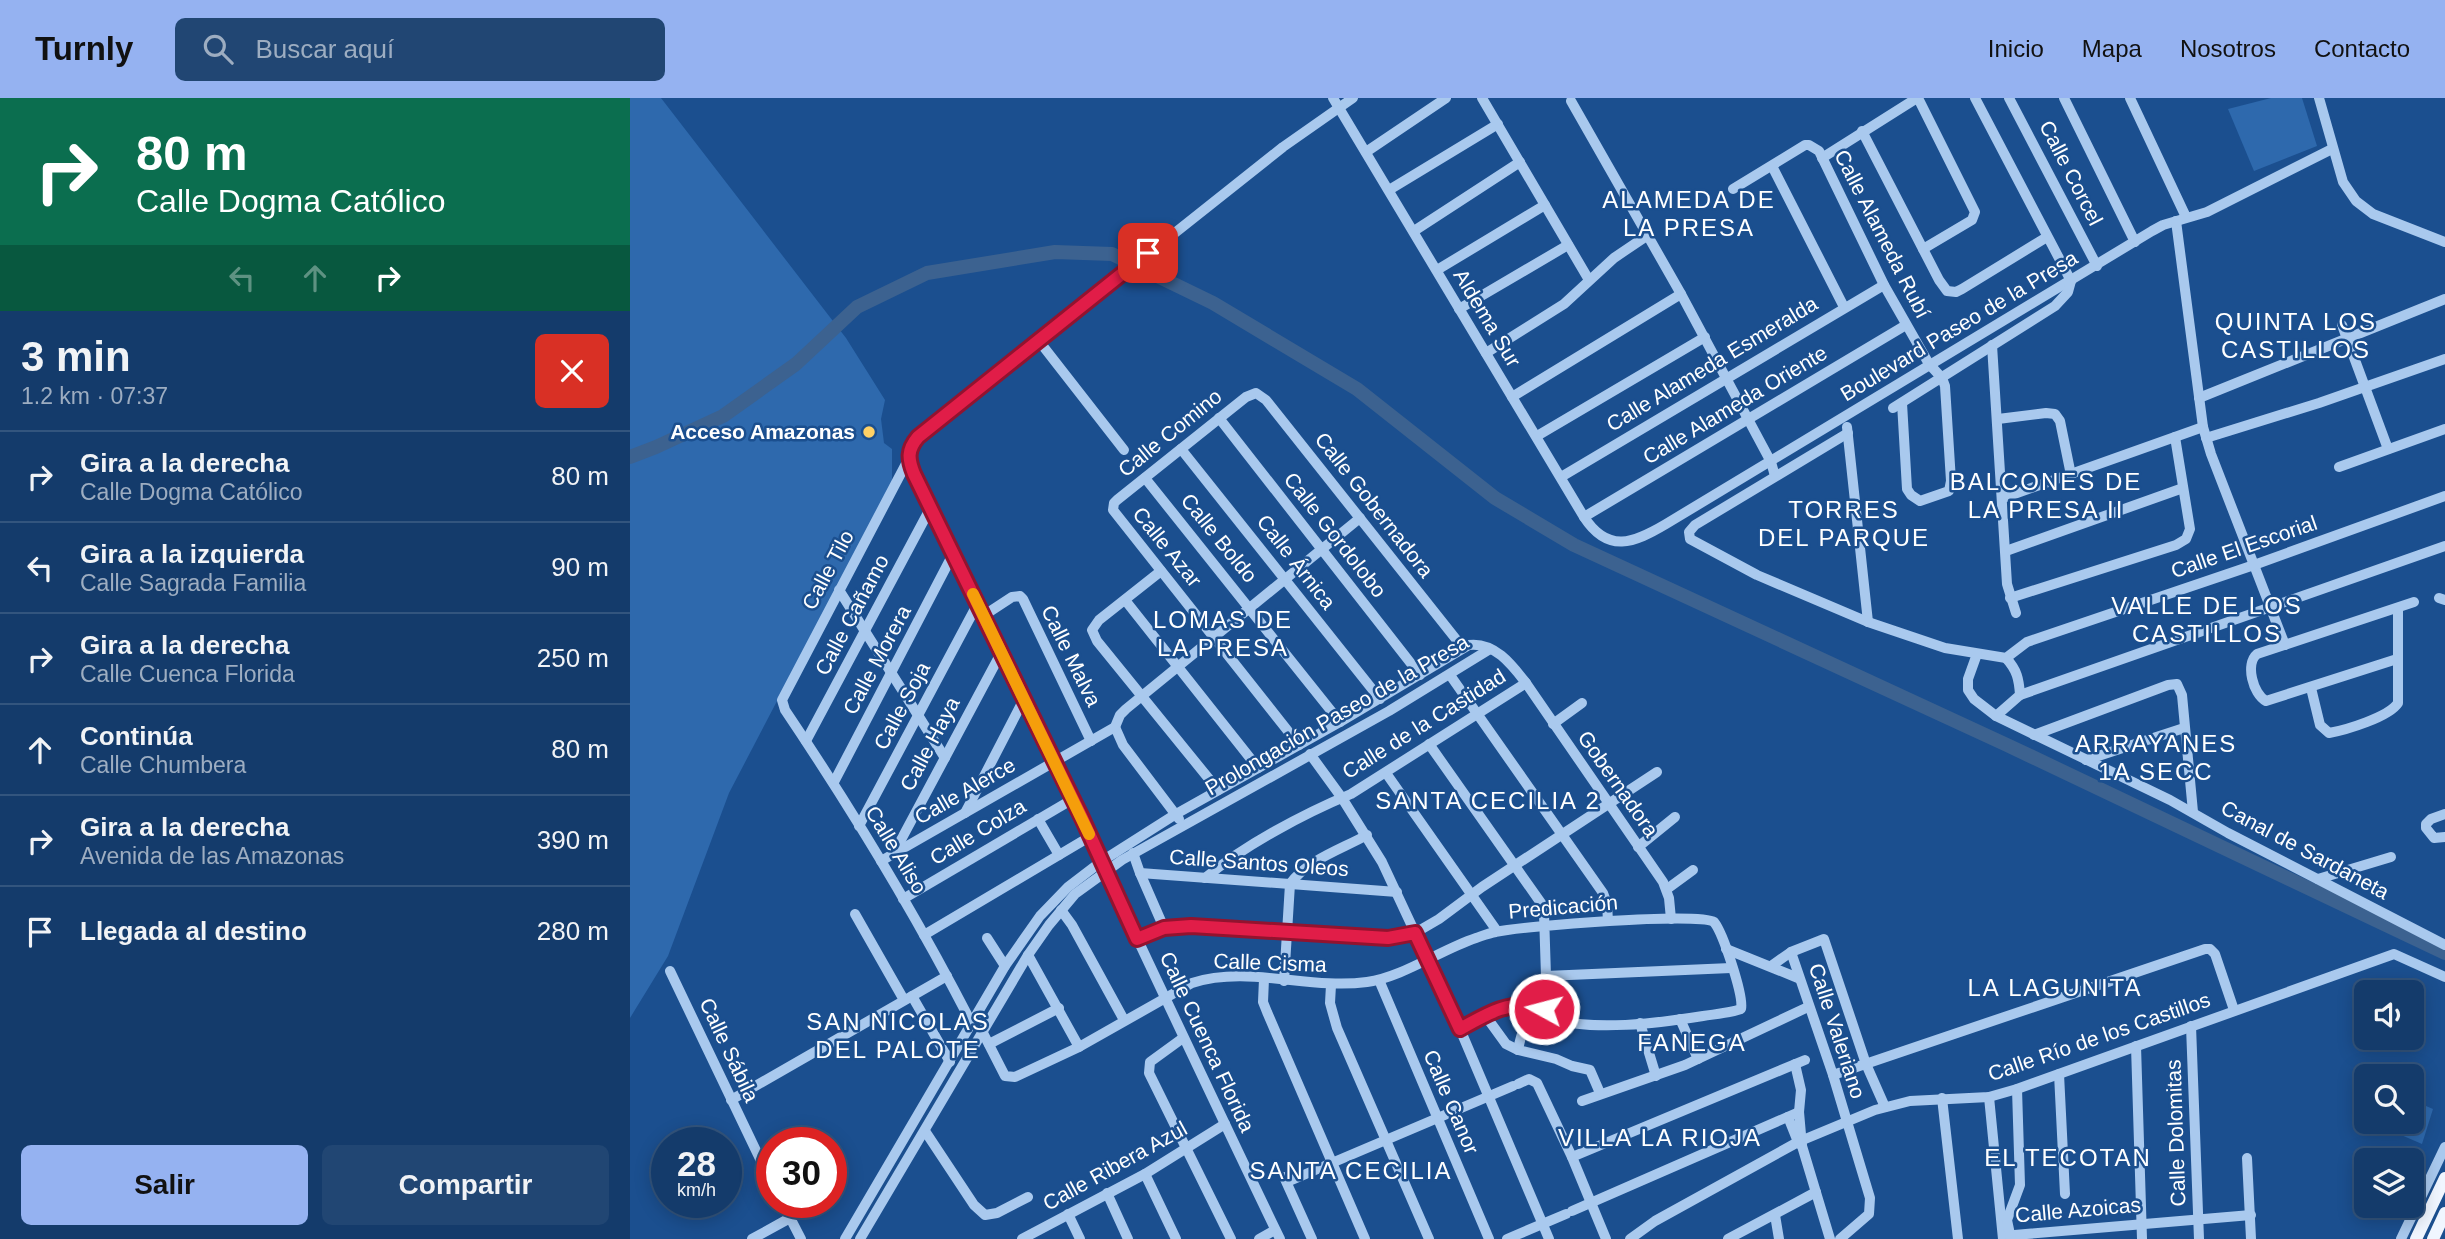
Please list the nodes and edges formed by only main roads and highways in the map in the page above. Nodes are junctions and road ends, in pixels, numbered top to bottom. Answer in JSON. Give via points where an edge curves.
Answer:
{"nodes":[{"id":1,"x":2445,"y":1178,"type":"edge"},
{"id":2,"x":2445,"y":1213,"type":"edge"},
{"id":3,"x":2417,"y":1239,"type":"edge"},
{"id":4,"x":2433,"y":1239,"type":"edge"}],
"edges":[{"from":1,"to":3,"type":"main road"},
{"from":2,"to":4,"type":"main road"}]}
